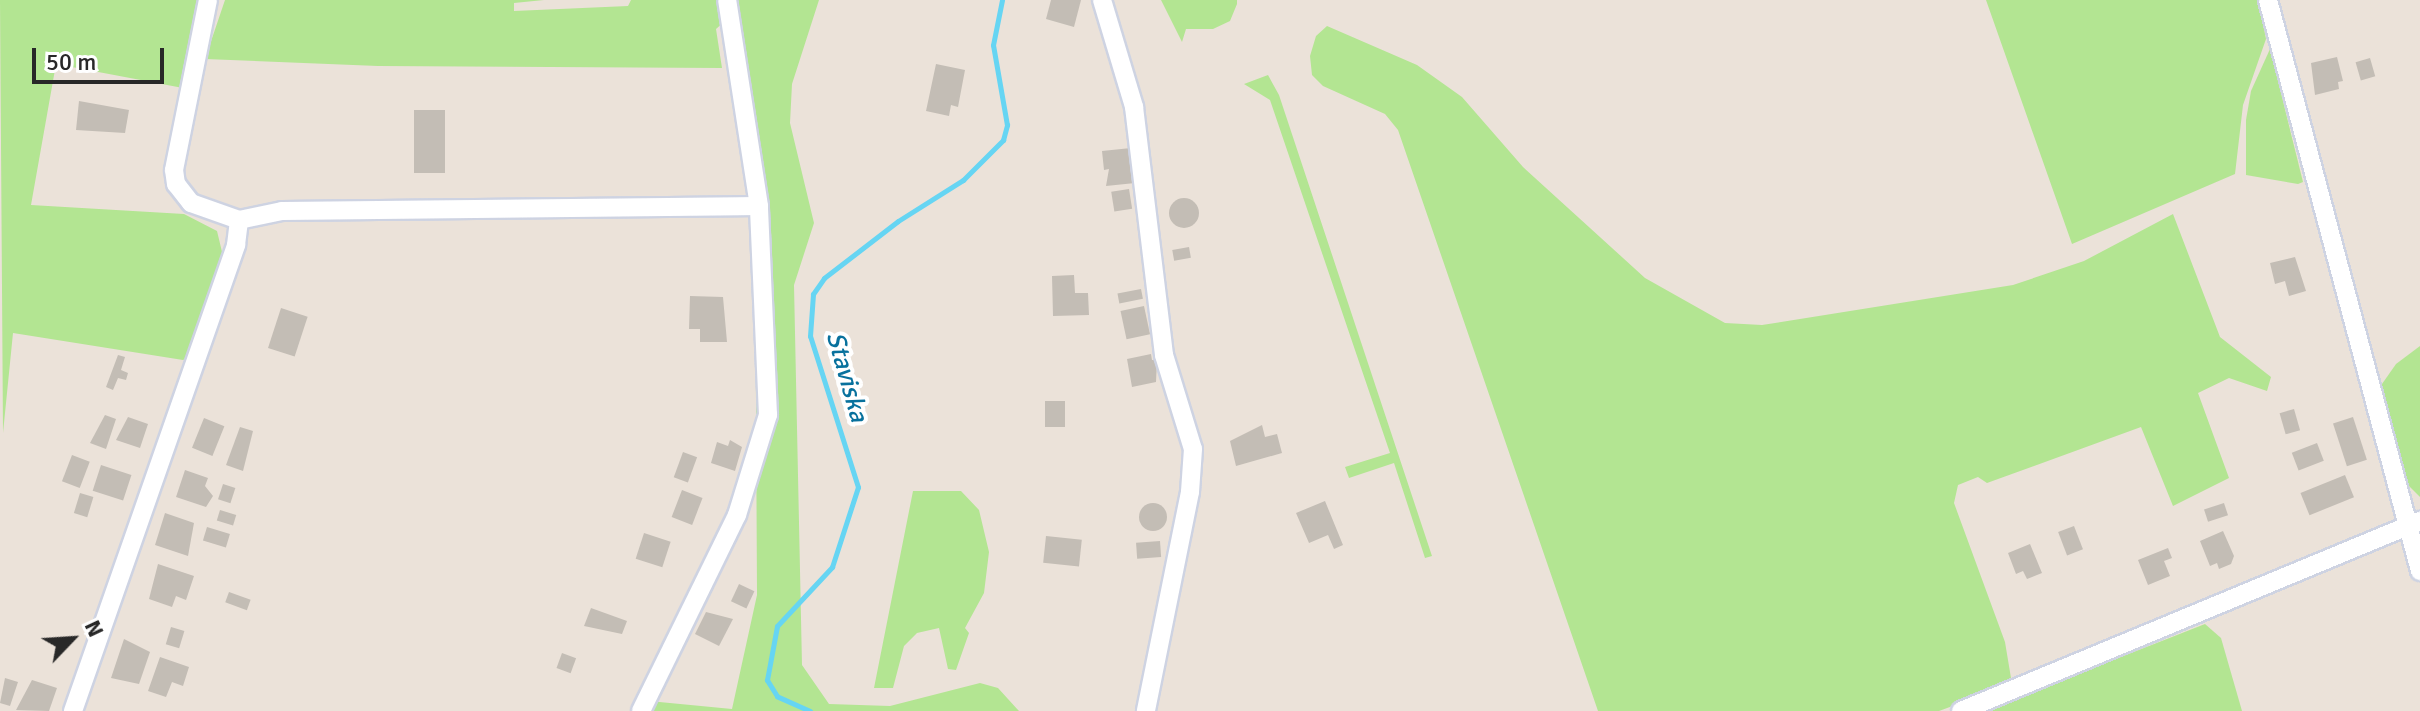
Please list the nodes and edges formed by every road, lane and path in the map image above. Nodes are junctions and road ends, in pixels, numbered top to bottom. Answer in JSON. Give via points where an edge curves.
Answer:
{"nodes":[{"id":1,"x":208,"y":0,"type":"edge"},
{"id":2,"x":727,"y":0,"type":"edge"},
{"id":3,"x":1102,"y":0,"type":"edge"},
{"id":4,"x":2268,"y":0,"type":"edge"},
{"id":5,"x":759,"y":206,"type":"junction"},
{"id":6,"x":239,"y":220,"type":"junction"},
{"id":7,"x":2413,"y":525,"type":"edge"},
{"id":8,"x":2420,"y":571,"type":"edge"},
{"id":9,"x":73,"y":711,"type":"edge"},
{"id":10,"x":641,"y":711,"type":"edge"},
{"id":11,"x":1146,"y":711,"type":"edge"},
{"id":12,"x":1961,"y":711,"type":"edge"}],
"edges":[{"from":1,"to":6,"type":"street","via":[[176,156],[176,184],[191,203]]},
{"from":2,"to":5,"type":"street"},
{"from":3,"to":11,"type":"street","via":[[1134,107],[1164,355],[1193,449],[1190,492]]},
{"from":4,"to":7,"type":"street"},
{"from":5,"to":6,"type":"street","via":[[282,211]]},
{"from":5,"to":10,"type":"street","via":[[768,415],[737,515]]},
{"from":6,"to":9,"type":"street","via":[[236,245]]},
{"from":7,"to":8,"type":"street"},
{"from":7,"to":12,"type":"street"}]}
